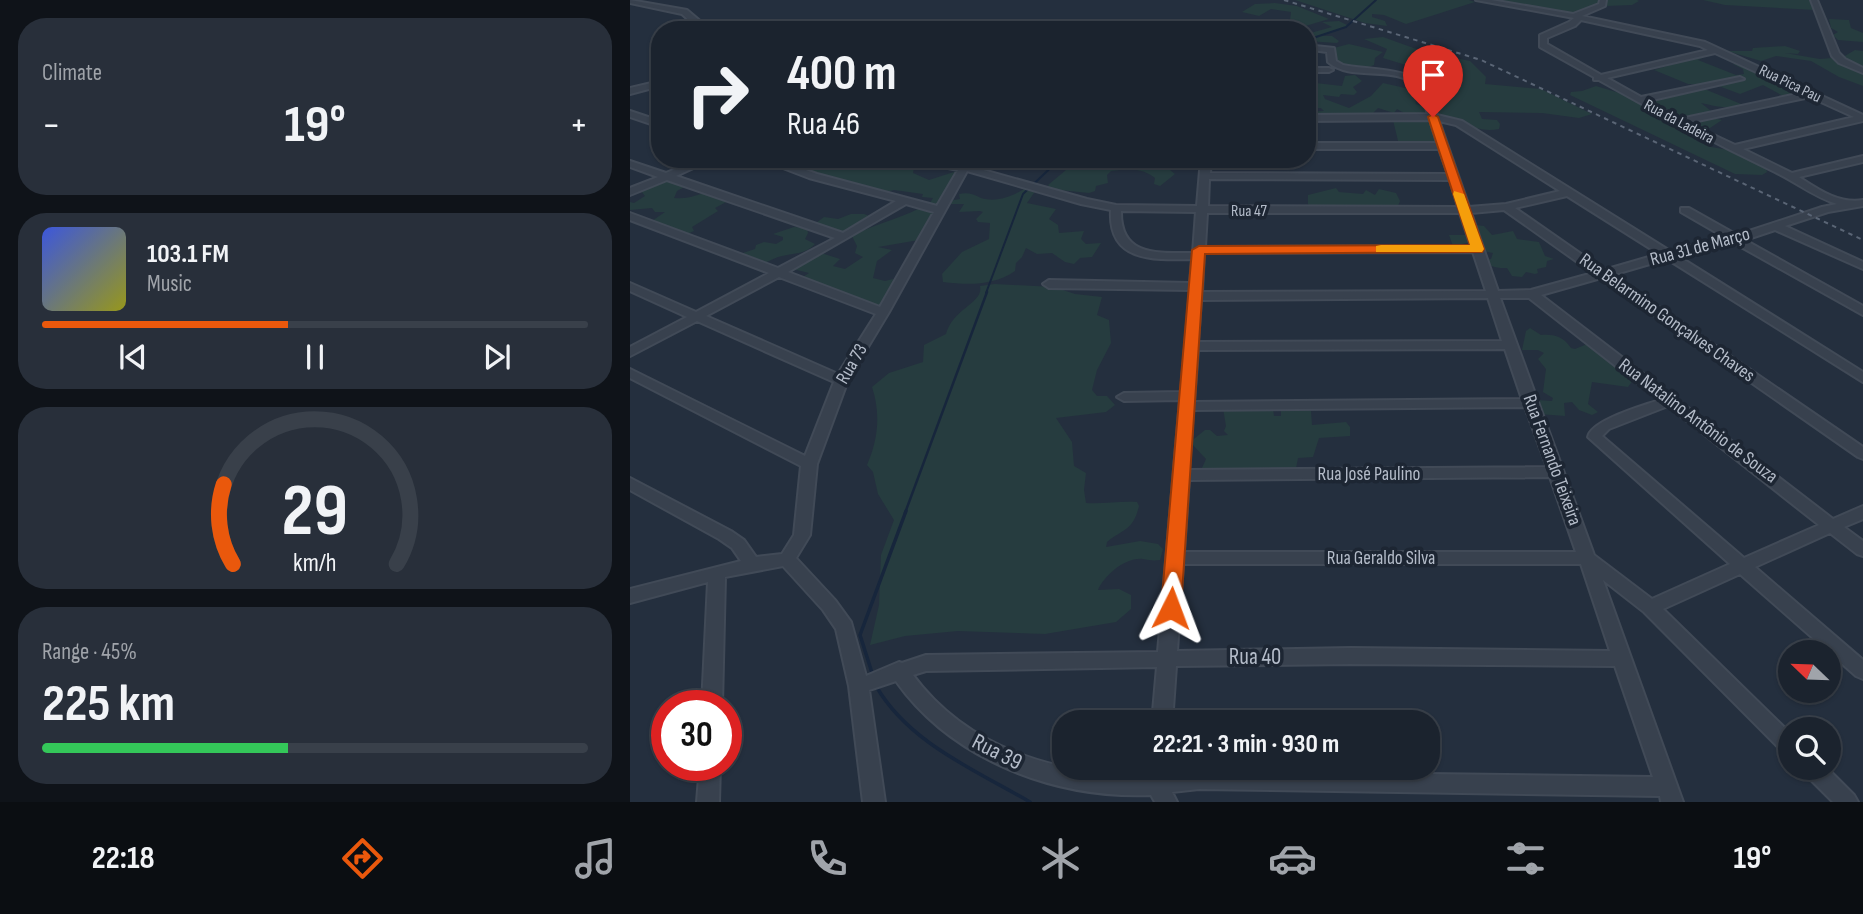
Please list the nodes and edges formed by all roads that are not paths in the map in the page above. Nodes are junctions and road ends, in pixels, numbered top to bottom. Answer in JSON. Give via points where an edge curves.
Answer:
{"nodes":[{"id":1,"x":1479,"y":0,"type":"edge"},
{"id":2,"x":1603,"y":0,"type":"edge"},
{"id":3,"x":1814,"y":0,"type":"edge"},
{"id":4,"x":630,"y":1,"type":"edge"},
{"id":5,"x":1576,"y":17,"type":"junction"},
{"id":6,"x":695,"y":21,"type":"edge"},
{"id":7,"x":1316,"y":48,"type":"edge"},
{"id":8,"x":1718,"y":50,"type":"junction"},
{"id":9,"x":1316,"y":70,"type":"edge"},
{"id":10,"x":1329,"y":71,"type":"dead end"},
{"id":11,"x":1863,"y":71,"type":"edge"},
{"id":12,"x":1597,"y":78,"type":"junction"},
{"id":13,"x":1740,"y":79,"type":"dead end"},
{"id":14,"x":651,"y":85,"type":"edge"},
{"id":15,"x":630,"y":91,"type":"edge"},
{"id":16,"x":1811,"y":94,"type":"junction"},
{"id":17,"x":1638,"y":100,"type":"junction"},
{"id":18,"x":630,"y":114,"type":"edge"},
{"id":19,"x":1433,"y":117,"type":"junction"},
{"id":20,"x":1316,"y":118,"type":"edge"},
{"id":21,"x":1863,"y":118,"type":"edge"},
{"id":22,"x":651,"y":121,"type":"edge"},
{"id":23,"x":1679,"y":122,"type":"junction"},
{"id":24,"x":1316,"y":146,"type":"edge"},
{"id":25,"x":1441,"y":146,"type":"junction"},
{"id":26,"x":1731,"y":149,"type":"junction"},
{"id":27,"x":1863,"y":159,"type":"edge"},
{"id":28,"x":630,"y":163,"type":"edge"},
{"id":29,"x":686,"y":168,"type":"edge"},
{"id":30,"x":790,"y":168,"type":"edge"},
{"id":31,"x":961,"y":168,"type":"edge"},
{"id":32,"x":977,"y":168,"type":"edge"},
{"id":33,"x":1205,"y":168,"type":"edge"},
{"id":34,"x":1205,"y":176,"type":"junction"},
{"id":35,"x":1791,"y":176,"type":"junction"},
{"id":36,"x":665,"y":177,"type":"junction"},
{"id":37,"x":1452,"y":177,"type":"junction"},
{"id":38,"x":630,"y":192,"type":"edge"},
{"id":39,"x":1571,"y":192,"type":"junction"},
{"id":40,"x":904,"y":201,"type":"junction"},
{"id":41,"x":1863,"y":204,"type":"edge"},
{"id":42,"x":1850,"y":205,"type":"junction"},
{"id":43,"x":1506,"y":207,"type":"junction"},
{"id":44,"x":1116,"y":208,"type":"junction"},
{"id":45,"x":940,"y":210,"type":"junction"},
{"id":46,"x":1465,"y":210,"type":"junction"},
{"id":47,"x":1685,"y":210,"type":"dead end"},
{"id":48,"x":1202,"y":211,"type":"junction"},
{"id":49,"x":1863,"y":211,"type":"edge"},
{"id":50,"x":630,"y":216,"type":"edge"},
{"id":51,"x":1776,"y":226,"type":"junction"},
{"id":52,"x":844,"y":237,"type":"junction"},
{"id":53,"x":1739,"y":238,"type":"junction"},
{"id":54,"x":1478,"y":249,"type":"junction"},
{"id":55,"x":1198,"y":253,"type":"junction"},
{"id":56,"x":1668,"y":255,"type":"junction"},
{"id":57,"x":1863,"y":266,"type":"edge"},
{"id":58,"x":777,"y":274,"type":"junction"},
{"id":59,"x":1602,"y":274,"type":"junction"},
{"id":60,"x":1049,"y":284,"type":"dead end"},
{"id":61,"x":630,"y":287,"type":"edge"},
{"id":62,"x":1197,"y":291,"type":"junction"},
{"id":63,"x":1532,"y":294,"type":"junction"},
{"id":64,"x":1495,"y":296,"type":"junction"},
{"id":65,"x":1863,"y":311,"type":"edge"},
{"id":66,"x":884,"y":312,"type":"junction"},
{"id":67,"x":695,"y":317,"type":"junction"},
{"id":68,"x":1510,"y":345,"type":"junction"},
{"id":69,"x":1192,"y":346,"type":"junction"},
{"id":70,"x":630,"y":352,"type":"edge"},
{"id":71,"x":630,"y":373,"type":"edge"},
{"id":72,"x":1863,"y":378,"type":"edge"},
{"id":73,"x":841,"y":380,"type":"junction"},
{"id":74,"x":1124,"y":397,"type":"dead end"},
{"id":75,"x":1671,"y":400,"type":"junction"},
{"id":76,"x":1187,"y":401,"type":"junction"},
{"id":77,"x":1531,"y":403,"type":"junction"},
{"id":78,"x":1863,"y":454,"type":"edge"},
{"id":79,"x":809,"y":464,"type":"junction"},
{"id":80,"x":1557,"y":472,"type":"junction"},
{"id":81,"x":1181,"y":475,"type":"junction"},
{"id":82,"x":630,"y":483,"type":"edge"},
{"id":83,"x":1863,"y":512,"type":"edge"},
{"id":84,"x":1832,"y":526,"type":"junction"},
{"id":85,"x":1863,"y":550,"type":"edge"},
{"id":86,"x":1174,"y":558,"type":"junction"},
{"id":87,"x":1587,"y":558,"type":"junction"},
{"id":88,"x":787,"y":559,"type":"junction"},
{"id":89,"x":752,"y":564,"type":"junction"},
{"id":90,"x":1739,"y":565,"type":"junction"},
{"id":91,"x":718,"y":575,"type":"junction"},
{"id":92,"x":630,"y":596,"type":"edge"},
{"id":93,"x":1650,"y":607,"type":"junction"},
{"id":94,"x":1168,"y":657,"type":"junction"},
{"id":95,"x":1622,"y":659,"type":"junction"},
{"id":96,"x":1863,"y":671,"type":"edge"},
{"id":97,"x":894,"y":672,"type":"junction"},
{"id":98,"x":865,"y":683,"type":"junction"},
{"id":99,"x":713,"y":690,"type":"edge"},
{"id":100,"x":1163,"y":710,"type":"edge"},
{"id":101,"x":1778,"y":734,"type":"edge"},
{"id":102,"x":1825,"y":780,"type":"edge"},
{"id":103,"x":709,"y":781,"type":"edge"},
{"id":104,"x":1160,"y":785,"type":"edge"},
{"id":105,"x":1669,"y":795,"type":"edge"},
{"id":106,"x":708,"y":802,"type":"edge"},
{"id":107,"x":874,"y":802,"type":"edge"},
{"id":108,"x":1847,"y":802,"type":"edge"}],
"edges":[{"from":1,"to":5,"type":"street","name":"Rua Pica Pau"},
{"from":2,"to":5,"type":"street","via":[[1604,5]]},
{"from":3,"to":11,"type":"street","via":[[1835,54]]},
{"from":4,"to":6,"type":"street","via":[[689,15]]},
{"from":5,"to":8,"type":"street","name":"Rua Pica Pau"},
{"from":5,"to":12,"type":"street","name":"Rua da Ladeira","via":[[1542,41]]},
{"from":7,"to":19,"type":"street","name":"Rua Fernando Teixeira","via":[[1331,50],[1332,62],[1340,66],[1418,83]]},
{"from":8,"to":12,"type":"street"},
{"from":8,"to":16,"type":"street","name":"Rua Pica Pau"},
{"from":9,"to":10,"type":"street"},
{"from":12,"to":17,"type":"street","name":"Rua da Ladeira"},
{"from":13,"to":17,"type":"street"},
{"from":14,"to":15,"type":"street"},
{"from":16,"to":21,"type":"street","name":"Rua Pica Pau"},
{"from":16,"to":23,"type":"street"},
{"from":17,"to":23,"type":"street","name":"Rua da Ladeira"},
{"from":18,"to":22,"type":"street"},
{"from":19,"to":20,"type":"street"},
{"from":19,"to":25,"type":"street","name":"Rua Fernando Teixeira"},
{"from":19,"to":39,"type":"street","via":[[1468,127]]},
{"from":21,"to":26,"type":"street"},
{"from":23,"to":26,"type":"street","name":"Rua da Ladeira"},
{"from":24,"to":25,"type":"street"},
{"from":25,"to":37,"type":"street","name":"Rua Fernando Teixeira"},
{"from":26,"to":35,"type":"street","name":"Rua da Ladeira"},
{"from":27,"to":35,"type":"street"},
{"from":28,"to":36,"type":"street"},
{"from":29,"to":36,"type":"street"},
{"from":30,"to":40,"type":"street"},
{"from":31,"to":45,"type":"street","name":"Rua 73"},
{"from":32,"to":44,"type":"street","name":"Rua 47","via":[[1023,185]]},
{"from":33,"to":34,"type":"street"},
{"from":34,"to":37,"type":"street"},
{"from":34,"to":48,"type":"street"},
{"from":35,"to":42,"type":"street","name":"Rua da Ladeira","via":[[1820,195]]},
{"from":36,"to":38,"type":"street"},
{"from":36,"to":52,"type":"street"},
{"from":37,"to":46,"type":"street","name":"Rua Fernando Teixeira"},
{"from":39,"to":43,"type":"street"},
{"from":39,"to":56,"type":"street"},
{"from":40,"to":45,"type":"street"},
{"from":40,"to":52,"type":"street"},
{"from":41,"to":42,"type":"street","name":"Rua 31 de Março"},
{"from":42,"to":49,"type":"street","name":"Rua da Ladeira"},
{"from":42,"to":51,"type":"street","name":"Rua 31 de Março"},
{"from":43,"to":46,"type":"street"},
{"from":43,"to":59,"type":"street","name":"Rua Belarmino Gonçalves Chaves"},
{"from":44,"to":48,"type":"street","name":"Rua 47"},
{"from":44,"to":55,"type":"street","via":[[1115,229],[1130,249],[1152,256]]},
{"from":45,"to":66,"type":"street","name":"Rua 73"},
{"from":46,"to":48,"type":"street","name":"Rua 47"},
{"from":46,"to":54,"type":"street","name":"Rua Fernando Teixeira"},
{"from":47,"to":53,"type":"street"},
{"from":48,"to":55,"type":"street"},
{"from":50,"to":58,"type":"street"},
{"from":51,"to":53,"type":"street","name":"Rua 31 de Março"},
{"from":51,"to":57,"type":"street"},
{"from":52,"to":58,"type":"street"},
{"from":53,"to":56,"type":"street","name":"Rua 31 de Março"},
{"from":53,"to":65,"type":"street"},
{"from":54,"to":55,"type":"street"},
{"from":54,"to":64,"type":"street","name":"Rua Fernando Teixeira"},
{"from":55,"to":62,"type":"street"},
{"from":56,"to":59,"type":"street","name":"Rua 31 de Março"},
{"from":56,"to":72,"type":"street"},
{"from":58,"to":66,"type":"street"},
{"from":58,"to":67,"type":"street"},
{"from":59,"to":63,"type":"street","name":"Rua 31 de Março"},
{"from":59,"to":78,"type":"street","name":"Rua Belarmino Gonçalves Chaves"},
{"from":60,"to":62,"type":"street","name":"Rua 31 de Março"},
{"from":61,"to":67,"type":"street"},
{"from":62,"to":64,"type":"street","name":"Rua 31 de Março"},
{"from":62,"to":69,"type":"street"},
{"from":63,"to":64,"type":"street","name":"Rua 31 de Março"},
{"from":63,"to":75,"type":"street","name":"Rua Natalino Antônio de Souza"},
{"from":64,"to":68,"type":"street","name":"Rua Fernando Teixeira"},
{"from":66,"to":73,"type":"street","name":"Rua 73"},
{"from":67,"to":70,"type":"street"},
{"from":67,"to":73,"type":"street"},
{"from":68,"to":69,"type":"street"},
{"from":68,"to":77,"type":"street","name":"Rua Fernando Teixeira"},
{"from":69,"to":76,"type":"street"},
{"from":71,"to":79,"type":"street"},
{"from":73,"to":79,"type":"street","name":"Rua 73"},
{"from":74,"to":76,"type":"street"},
{"from":75,"to":84,"type":"street","name":"Rua Natalino Antônio de Souza"},
{"from":75,"to":90,"type":"street","via":[[1597,430],[1595,437]]},
{"from":76,"to":77,"type":"street"},
{"from":76,"to":81,"type":"street"},
{"from":77,"to":80,"type":"street","name":"Rua Fernando Teixeira"},
{"from":79,"to":88,"type":"street","name":"Rua 73","via":[[802,535]]},
{"from":80,"to":81,"type":"street","name":"Rua José Paulino"},
{"from":80,"to":87,"type":"street","name":"Rua Fernando Teixeira"},
{"from":81,"to":86,"type":"street"},
{"from":82,"to":89,"type":"street","via":[[725,534]]},
{"from":83,"to":84,"type":"street"},
{"from":84,"to":85,"type":"street","name":"Rua Natalino Antônio de Souza"},
{"from":84,"to":90,"type":"street"},
{"from":86,"to":87,"type":"street","name":"Rua Geraldo Silva"},
{"from":86,"to":94,"type":"street"},
{"from":87,"to":93,"type":"street"},
{"from":87,"to":95,"type":"street","name":"Rua Fernando Teixeira"},
{"from":88,"to":89,"type":"street"},
{"from":88,"to":98,"type":"street","via":[[845,627]]},
{"from":89,"to":91,"type":"street"},
{"from":90,"to":93,"type":"street"},
{"from":90,"to":96,"type":"street"},
{"from":91,"to":92,"type":"street"},
{"from":91,"to":99,"type":"street"},
{"from":93,"to":101,"type":"street"},
{"from":94,"to":95,"type":"street","name":"Rua 40"},
{"from":94,"to":97,"type":"street","name":"Rua 40","via":[[926,663]]},
{"from":94,"to":100,"type":"street"},
{"from":95,"to":105,"type":"street","name":"Rua Fernando Teixeira"},
{"from":97,"to":98,"type":"street","name":"Rua 40"},
{"from":97,"to":104,"type":"street","name":"Rua 39","via":[[947,723],[1014,763],[1062,779]]},
{"from":98,"to":107,"type":"street"},
{"from":102,"to":108,"type":"street"},
{"from":103,"to":106,"type":"street"},
{"from":104,"to":105,"type":"street","name":"Rua 39","via":[[1199,780]]}]}
